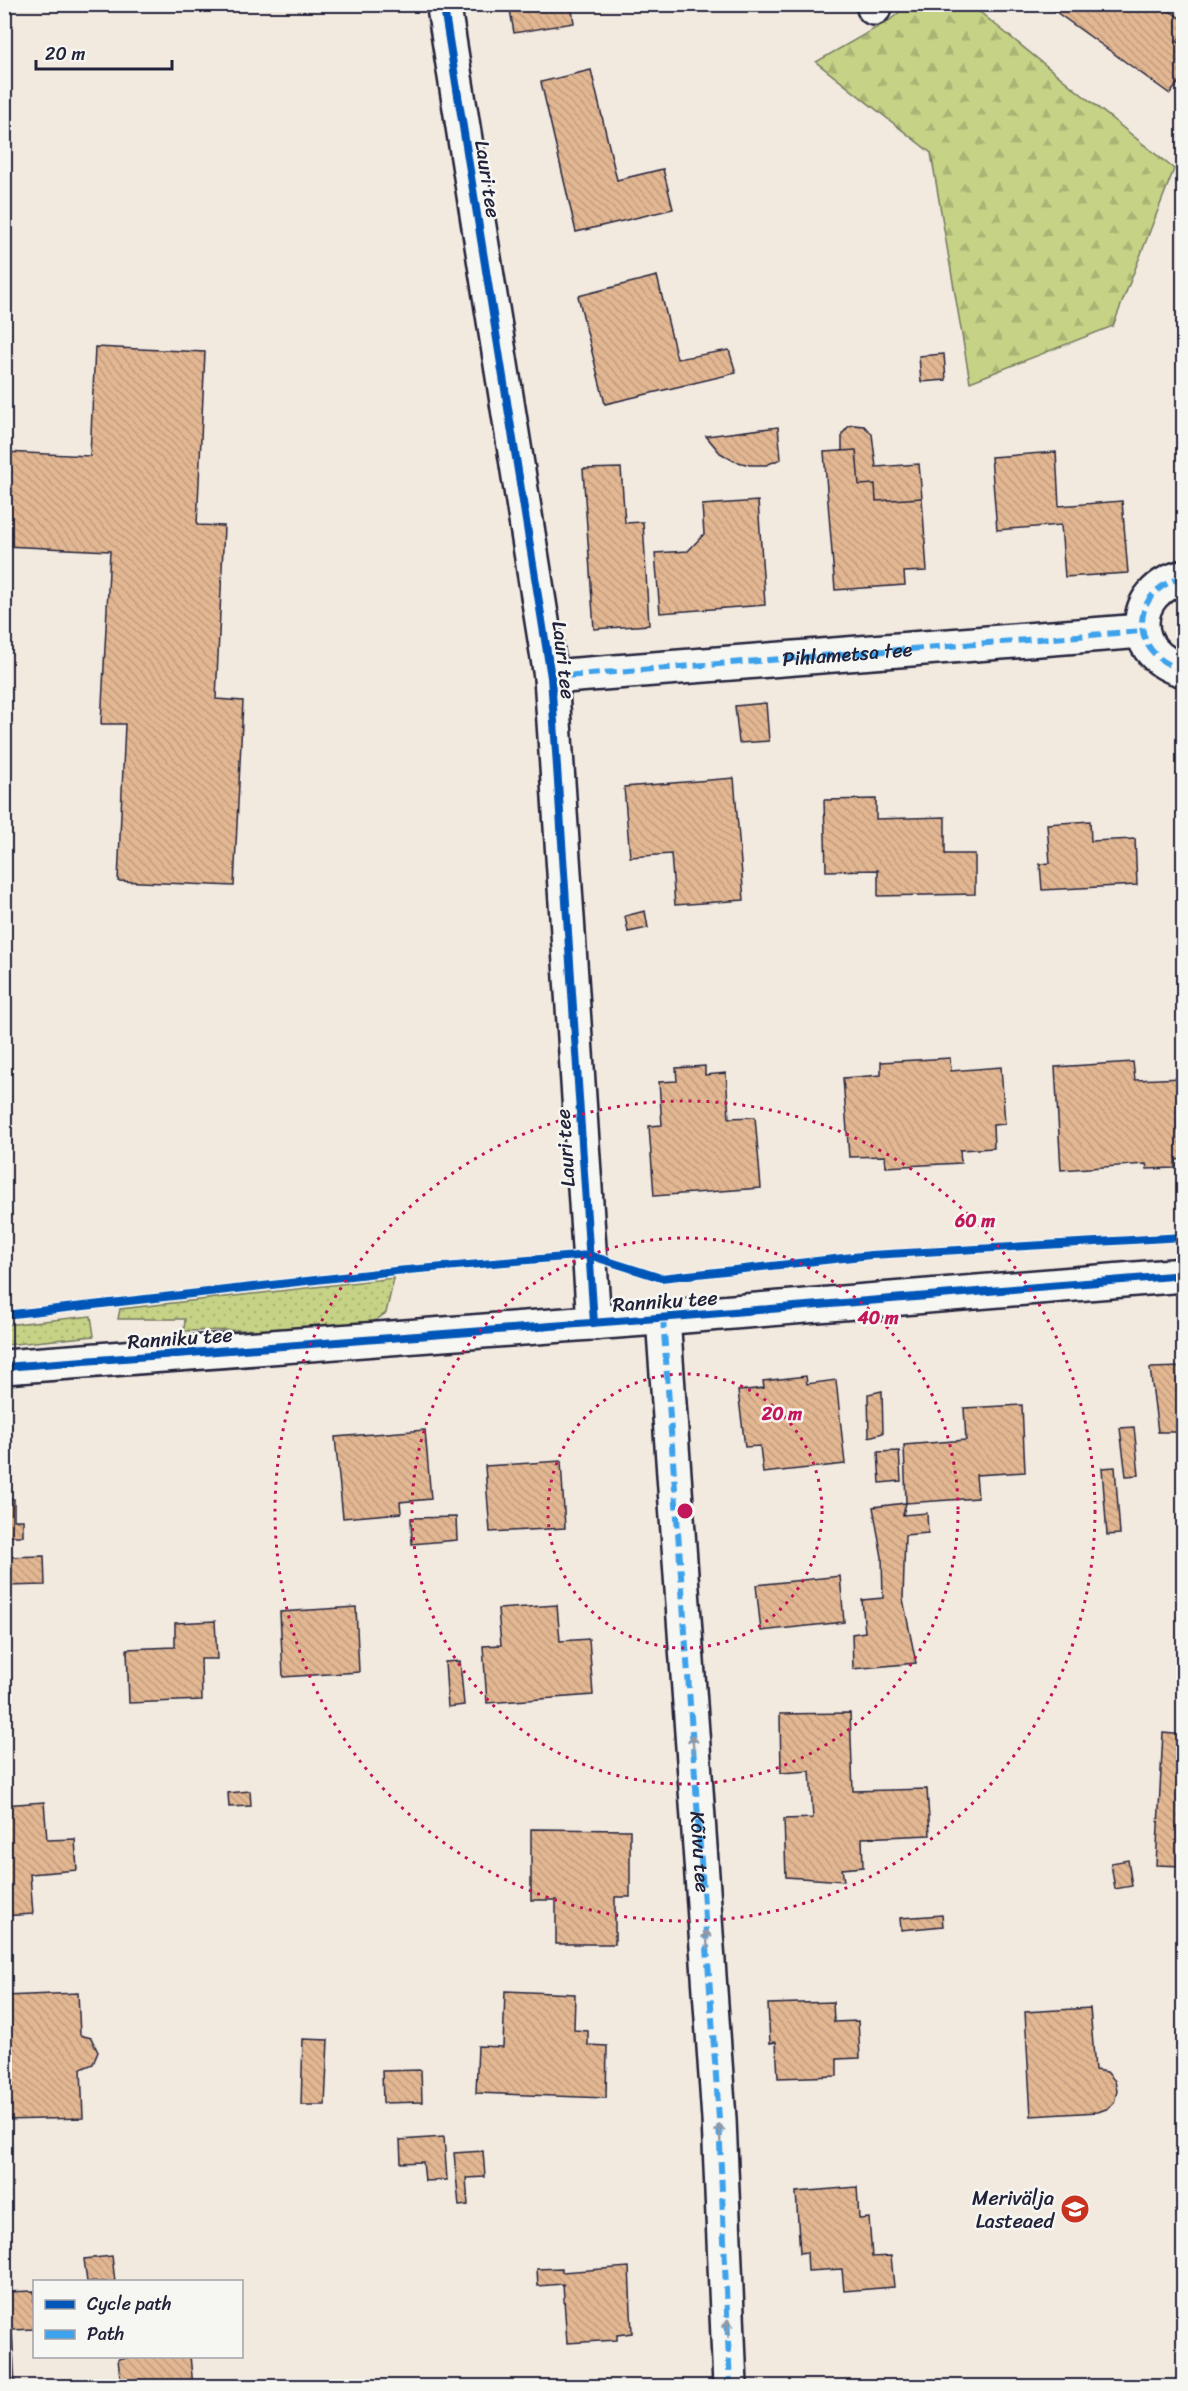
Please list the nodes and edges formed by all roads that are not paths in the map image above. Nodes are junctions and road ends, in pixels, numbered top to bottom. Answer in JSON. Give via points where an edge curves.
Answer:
{"nodes":[{"id":1,"x":444,"y":8,"type":"dead end"},
{"id":2,"x":1184,"y":577,"type":"edge"},
{"id":3,"x":1142,"y":631,"type":"junction"},
{"id":4,"x":1184,"y":670,"type":"edge"},
{"id":5,"x":551,"y":677,"type":"junction"},
{"id":6,"x":1184,"y":1275,"type":"edge"},
{"id":7,"x":663,"y":1317,"type":"junction"},
{"id":8,"x":594,"y":1323,"type":"junction"},
{"id":9,"x":4,"y":1367,"type":"edge"},
{"id":10,"x":730,"y":2386,"type":"edge"}],
"edges":[{"from":1,"to":5,"type":"street","name":"Lauri tee"},
{"from":2,"to":3,"type":"street","via":[[1170,580],[1147,601]]},
{"from":3,"to":4,"type":"street","via":[[1157,658]]},
{"from":3,"to":5,"type":"street","name":"Pihlametsa tee"},
{"from":5,"to":8,"type":"street","name":"Lauri tee"},
{"from":6,"to":7,"type":"street","name":"Ranniku tee"},
{"from":7,"to":8,"type":"street","name":"Ranniku tee"},
{"from":10,"to":7,"type":"street","name":"Kõivu tee","one_way":true,"via":[[719,2119]]},
{"from":8,"to":9,"type":"street","name":"Ranniku tee"}]}
